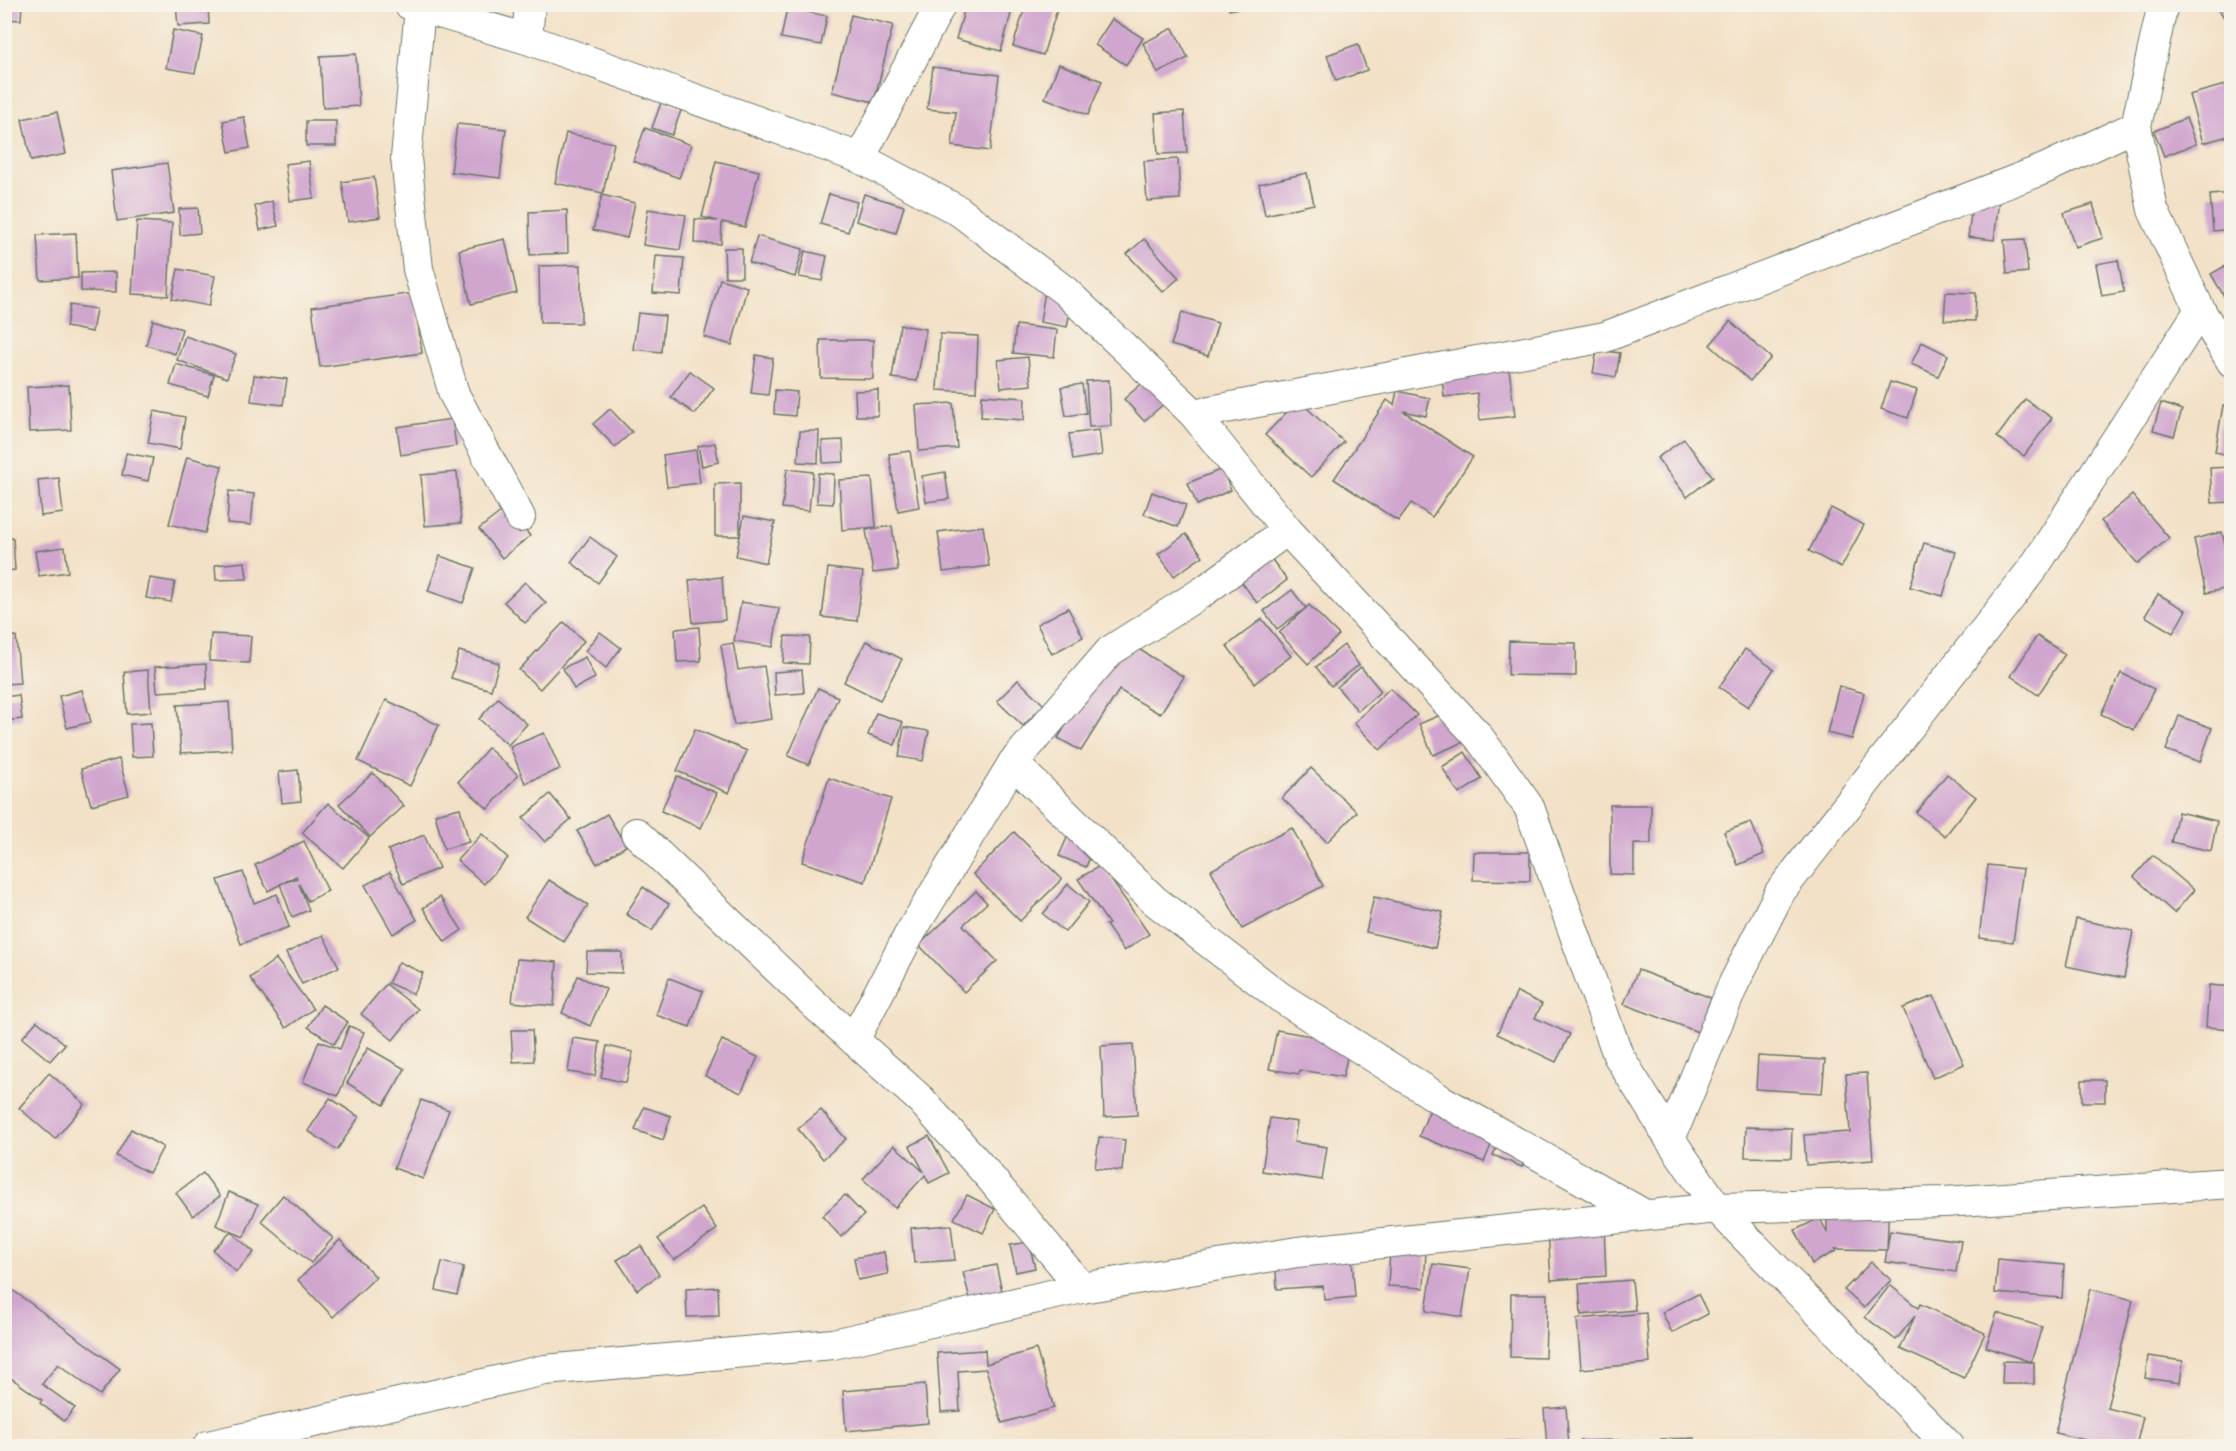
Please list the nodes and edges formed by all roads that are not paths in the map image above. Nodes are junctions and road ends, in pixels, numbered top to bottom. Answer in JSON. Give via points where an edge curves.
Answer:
{"nodes":[{"id":1,"x":530,"y":4,"type":"edge"},
{"id":2,"x":941,"y":4,"type":"edge"},
{"id":3,"x":415,"y":6,"type":"edge"},
{"id":4,"x":2169,"y":9,"type":"edge"},
{"id":5,"x":527,"y":39,"type":"junction"},
{"id":6,"x":2136,"y":126,"type":"junction"},
{"id":7,"x":861,"y":158,"type":"junction"},
{"id":8,"x":2200,"y":310,"type":"junction"},
{"id":9,"x":2232,"y":362,"type":"edge"},
{"id":10,"x":1194,"y":414,"type":"junction"},
{"id":11,"x":520,"y":517,"type":"dead end"},
{"id":12,"x":1287,"y":530,"type":"junction"},
{"id":13,"x":1013,"y":763,"type":"junction"},
{"id":14,"x":636,"y":833,"type":"dead end"},
{"id":15,"x":854,"y":1040,"type":"junction"},
{"id":16,"x":1670,"y":1139,"type":"junction"},
{"id":17,"x":2232,"y":1184,"type":"edge"},
{"id":18,"x":1717,"y":1208,"type":"junction"},
{"id":19,"x":1645,"y":1215,"type":"junction"},
{"id":20,"x":1082,"y":1288,"type":"junction"},
{"id":21,"x":208,"y":1446,"type":"edge"},
{"id":22,"x":1949,"y":1446,"type":"edge"}],
"edges":[{"from":1,"to":5,"type":"street"},
{"from":2,"to":7,"type":"street"},
{"from":3,"to":5,"type":"street"},
{"from":3,"to":11,"type":"street","via":[[406,158],[418,269],[454,394]]},
{"from":4,"to":6,"type":"street"},
{"from":5,"to":7,"type":"street"},
{"from":6,"to":8,"type":"street","via":[[2153,210]]},
{"from":6,"to":10,"type":"street","via":[[2044,169],[1605,337]]},
{"from":7,"to":10,"type":"street","via":[[959,211],[1065,291]]},
{"from":8,"to":9,"type":"street"},
{"from":8,"to":16,"type":"street","via":[[2034,567],[1780,892],[1734,983]]},
{"from":10,"to":12,"type":"street"},
{"from":12,"to":13,"type":"street","via":[[1204,591],[1110,651]]},
{"from":12,"to":16,"type":"street","via":[[1478,736],[1529,807],[1618,1055]]},
{"from":13,"to":15,"type":"street","via":[[909,935]]},
{"from":13,"to":19,"type":"street","via":[[1155,901],[1280,997],[1442,1100]]},
{"from":14,"to":15,"type":"street"},
{"from":15,"to":20,"type":"street","via":[[921,1100]]},
{"from":16,"to":18,"type":"street"},
{"from":17,"to":18,"type":"street","via":[[1944,1202]]},
{"from":18,"to":19,"type":"street"},
{"from":18,"to":22,"type":"street"},
{"from":19,"to":20,"type":"street","via":[[1297,1252]]},
{"from":20,"to":21,"type":"street","via":[[833,1344],[545,1370]]}]}
